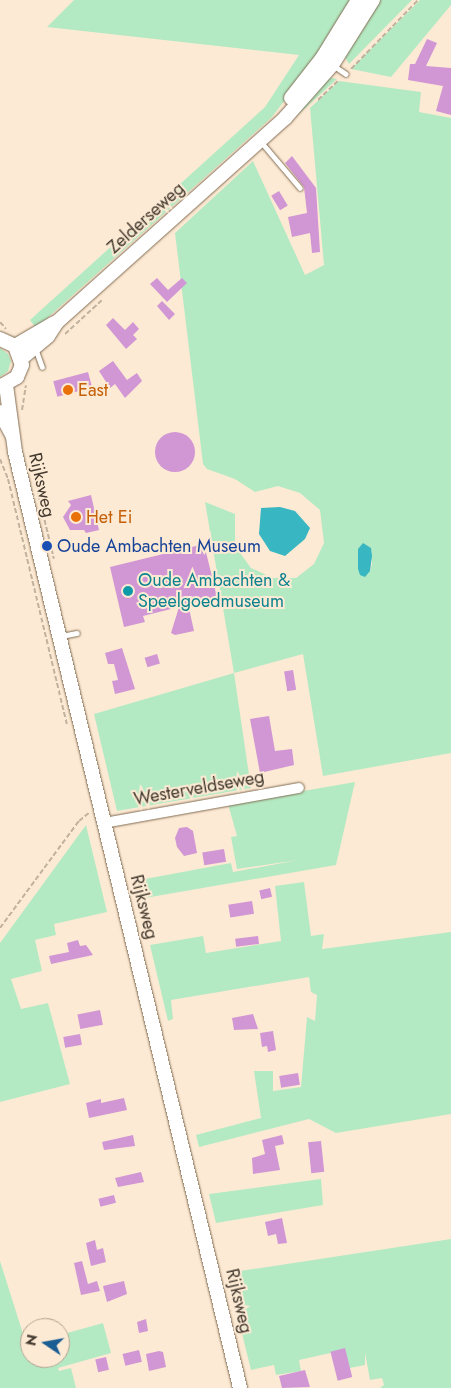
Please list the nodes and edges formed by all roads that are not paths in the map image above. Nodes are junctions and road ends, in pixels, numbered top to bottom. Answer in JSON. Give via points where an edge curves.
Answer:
{"nodes":[{"id":1,"x":358,"y":0,"type":"edge"},
{"id":2,"x":373,"y":0,"type":"edge"},
{"id":3,"x":327,"y":61,"type":"junction"},
{"id":4,"x":346,"y":74,"type":"dead end"},
{"id":5,"x":259,"y":140,"type":"junction"},
{"id":6,"x":300,"y":188,"type":"dead end"},
{"id":7,"x":57,"y":322,"type":"junction"},
{"id":8,"x":0,"y":338,"type":"edge"},
{"id":9,"x":35,"y":347,"type":"junction"},
{"id":10,"x":18,"y":352,"type":"junction"},
{"id":11,"x":42,"y":367,"type":"dead end"},
{"id":12,"x":3,"y":386,"type":"edge"},
{"id":13,"x":0,"y":412,"type":"edge"},
{"id":14,"x":12,"y":436,"type":"junction"},
{"id":15,"x":77,"y":633,"type":"dead end"},
{"id":16,"x":58,"y":636,"type":"junction"},
{"id":17,"x":299,"y":788,"type":"dead end"},
{"id":18,"x":104,"y":823,"type":"junction"},
{"id":19,"x":240,"y":1388,"type":"edge"}],
"edges":[{"from":1,"to":3,"type":"main road","name":"Zelderseweg"},
{"from":2,"to":3,"type":"main road","name":"Zelderseweg"},
{"from":3,"to":4,"type":"lane"},
{"from":3,"to":5,"type":"main road","name":"Zelderseweg"},
{"from":5,"to":6,"type":"lane"},
{"from":5,"to":7,"type":"main road","name":"Zelderseweg"},
{"from":7,"to":9,"type":"main road","name":"Zelderseweg"},
{"from":7,"to":10,"type":"main road","name":"Zelderseweg"},
{"from":8,"to":10,"type":"main road"},
{"from":9,"to":10,"type":"main road","name":"Zelderseweg"},
{"from":9,"to":11,"type":"lane"},
{"from":10,"to":12,"type":"main road","via":[[17,377]]},
{"from":12,"to":14,"type":"main road","name":"Rijksweg"},
{"from":13,"to":14,"type":"main road","name":"Rijksweg"},
{"from":14,"to":16,"type":"main road","name":"Rijksweg"},
{"from":15,"to":16,"type":"lane"},
{"from":16,"to":18,"type":"main road","name":"Rijksweg"},
{"from":17,"to":18,"type":"street","name":"Westerveldseweg"},
{"from":18,"to":19,"type":"main road","name":"Rijksweg"}]}
